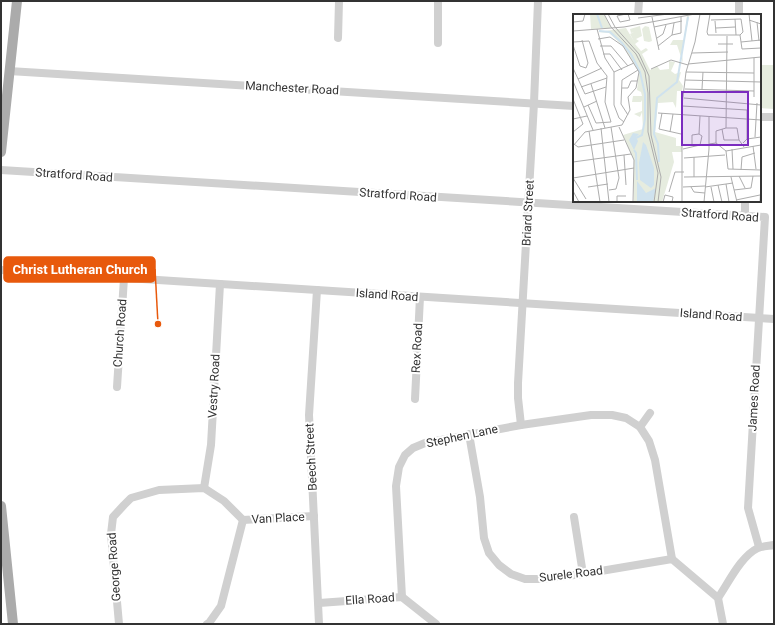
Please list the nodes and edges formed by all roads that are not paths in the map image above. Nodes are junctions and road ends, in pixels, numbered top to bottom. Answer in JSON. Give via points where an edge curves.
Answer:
{"nodes":[{"id":1,"x":17,"y":1,"type":"edge"},
{"id":2,"x":339,"y":1,"type":"edge"},
{"id":3,"x":438,"y":1,"type":"edge"},
{"id":4,"x":538,"y":1,"type":"edge"},
{"id":5,"x":639,"y":1,"type":"edge"},
{"id":6,"x":739,"y":1,"type":"edge"},
{"id":7,"x":638,"y":14,"type":"edge"},
{"id":8,"x":739,"y":14,"type":"edge"},
{"id":9,"x":338,"y":38,"type":"dead end"},
{"id":10,"x":438,"y":43,"type":"dead end"},
{"id":11,"x":9,"y":71,"type":"junction"},
{"id":12,"x":534,"y":103,"type":"junction"},
{"id":13,"x":573,"y":106,"type":"edge"},
{"id":14,"x":761,"y":117,"type":"edge"},
{"id":15,"x":774,"y":117,"type":"edge"},
{"id":16,"x":1,"y":152,"type":"edge"},
{"id":17,"x":1,"y":170,"type":"edge"},
{"id":18,"x":746,"y":202,"type":"edge"},
{"id":19,"x":528,"y":203,"type":"junction"},
{"id":20,"x":745,"y":216,"type":"junction"},
{"id":21,"x":763,"y":247,"type":"joint"},
{"id":22,"x":1,"y":270,"type":"edge"},
{"id":23,"x":124,"y":278,"type":"junction"},
{"id":24,"x":220,"y":284,"type":"junction"},
{"id":25,"x":317,"y":290,"type":"junction"},
{"id":26,"x":420,"y":297,"type":"junction"},
{"id":27,"x":522,"y":303,"type":"junction"},
{"id":28,"x":759,"y":318,"type":"junction"},
{"id":29,"x":774,"y":318,"type":"edge"},
{"id":30,"x":117,"y":387,"type":"dead end"},
{"id":31,"x":415,"y":399,"type":"dead end"},
{"id":32,"x":650,"y":413,"type":"dead end"},
{"id":33,"x":521,"y":425,"type":"junction"},
{"id":34,"x":640,"y":427,"type":"junction"},
{"id":35,"x":469,"y":434,"type":"junction"},
{"id":36,"x":204,"y":488,"type":"junction"},
{"id":37,"x":1,"y":506,"type":"edge"},
{"id":38,"x":314,"y":516,"type":"junction"},
{"id":39,"x":574,"y":517,"type":"dead end"},
{"id":40,"x":243,"y":520,"type":"junction"},
{"id":41,"x":774,"y":545,"type":"edge"},
{"id":42,"x":759,"y":547,"type":"junction"},
{"id":43,"x":672,"y":559,"type":"junction"},
{"id":44,"x":583,"y":574,"type":"junction"},
{"id":45,"x":402,"y":597,"type":"junction"},
{"id":46,"x":718,"y":598,"type":"junction"},
{"id":47,"x":319,"y":603,"type":"junction"},
{"id":48,"x":13,"y":624,"type":"edge"},
{"id":49,"x":119,"y":624,"type":"edge"},
{"id":50,"x":207,"y":624,"type":"edge"},
{"id":51,"x":320,"y":624,"type":"edge"},
{"id":52,"x":436,"y":624,"type":"edge"},
{"id":53,"x":723,"y":624,"type":"edge"}],
"edges":[{"from":1,"to":11,"type":"main road"},
{"from":2,"to":9,"type":"street"},
{"from":3,"to":10,"type":"street"},
{"from":4,"to":12,"type":"street","name":"Briard Street"},
{"from":5,"to":7,"type":"street"},
{"from":6,"to":8,"type":"street"},
{"from":11,"to":12,"type":"street","name":"Manchester Road"},
{"from":11,"to":16,"type":"main road"},
{"from":12,"to":13,"type":"street","name":"Manchester Road"},
{"from":12,"to":19,"type":"street","name":"Briard Street"},
{"from":14,"to":15,"type":"street"},
{"from":17,"to":19,"type":"street","name":"Stratford Road"},
{"from":18,"to":20,"type":"street"},
{"from":19,"to":20,"type":"street","name":"Stratford Road"},
{"from":19,"to":27,"type":"street","name":"Briard Street"},
{"from":20,"to":21,"type":"street","name":"Stratford Road","via":[[765,217]]},
{"from":21,"to":28,"type":"street","name":"James Road"},
{"from":22,"to":23,"type":"street","name":"Island Road"},
{"from":23,"to":24,"type":"street","name":"Island Road"},
{"from":23,"to":30,"type":"street","name":"Church Road"},
{"from":24,"to":25,"type":"street","name":"Island Road"},
{"from":24,"to":36,"type":"street","name":"Vestry Road","via":[[210,445]]},
{"from":25,"to":26,"type":"street","name":"Island Road"},
{"from":25,"to":38,"type":"street","name":"Beech Street","via":[[309,415]]},
{"from":26,"to":27,"type":"street","name":"Island Road"},
{"from":26,"to":31,"type":"street","name":"Rex Road"},
{"from":27,"to":28,"type":"street","name":"Island Road"},
{"from":27,"to":33,"type":"street","name":"Briard Street","via":[[518,383]]},
{"from":28,"to":29,"type":"street","name":"Island Road"},
{"from":28,"to":42,"type":"street","name":"James Road","via":[[748,508]]},
{"from":32,"to":34,"type":"street"},
{"from":33,"to":34,"type":"street","name":"Stephen Lane","via":[[591,415],[612,415],[626,418]]},
{"from":33,"to":35,"type":"street","name":"Stephen Lane"},
{"from":34,"to":43,"type":"street","via":[[649,441],[655,460]]},
{"from":35,"to":44,"type":"street","name":"Surele Road","via":[[484,538],[489,553],[511,574],[525,579]]},
{"from":35,"to":45,"type":"street","name":"Stephen Lane","via":[[412,448],[399,467],[396,486]]},
{"from":36,"to":40,"type":"street","via":[[224,501]]},
{"from":36,"to":49,"type":"street","name":"George Road","via":[[159,490],[131,498],[113,517],[111,534]]},
{"from":37,"to":48,"type":"main road"},
{"from":38,"to":40,"type":"street","name":"Van Place"},
{"from":38,"to":47,"type":"street","name":"Beech Street"},
{"from":39,"to":44,"type":"street"},
{"from":40,"to":50,"type":"street","via":[[220,606]]},
{"from":41,"to":42,"type":"street"},
{"from":42,"to":46,"type":"street","via":[[743,560]]},
{"from":43,"to":44,"type":"street","name":"Surele Road"},
{"from":43,"to":46,"type":"street"},
{"from":45,"to":47,"type":"street","name":"Ella Road"},
{"from":45,"to":52,"type":"street","name":"Ella Road"},
{"from":46,"to":53,"type":"street"},
{"from":47,"to":51,"type":"street","name":"Beech Street"}]}
